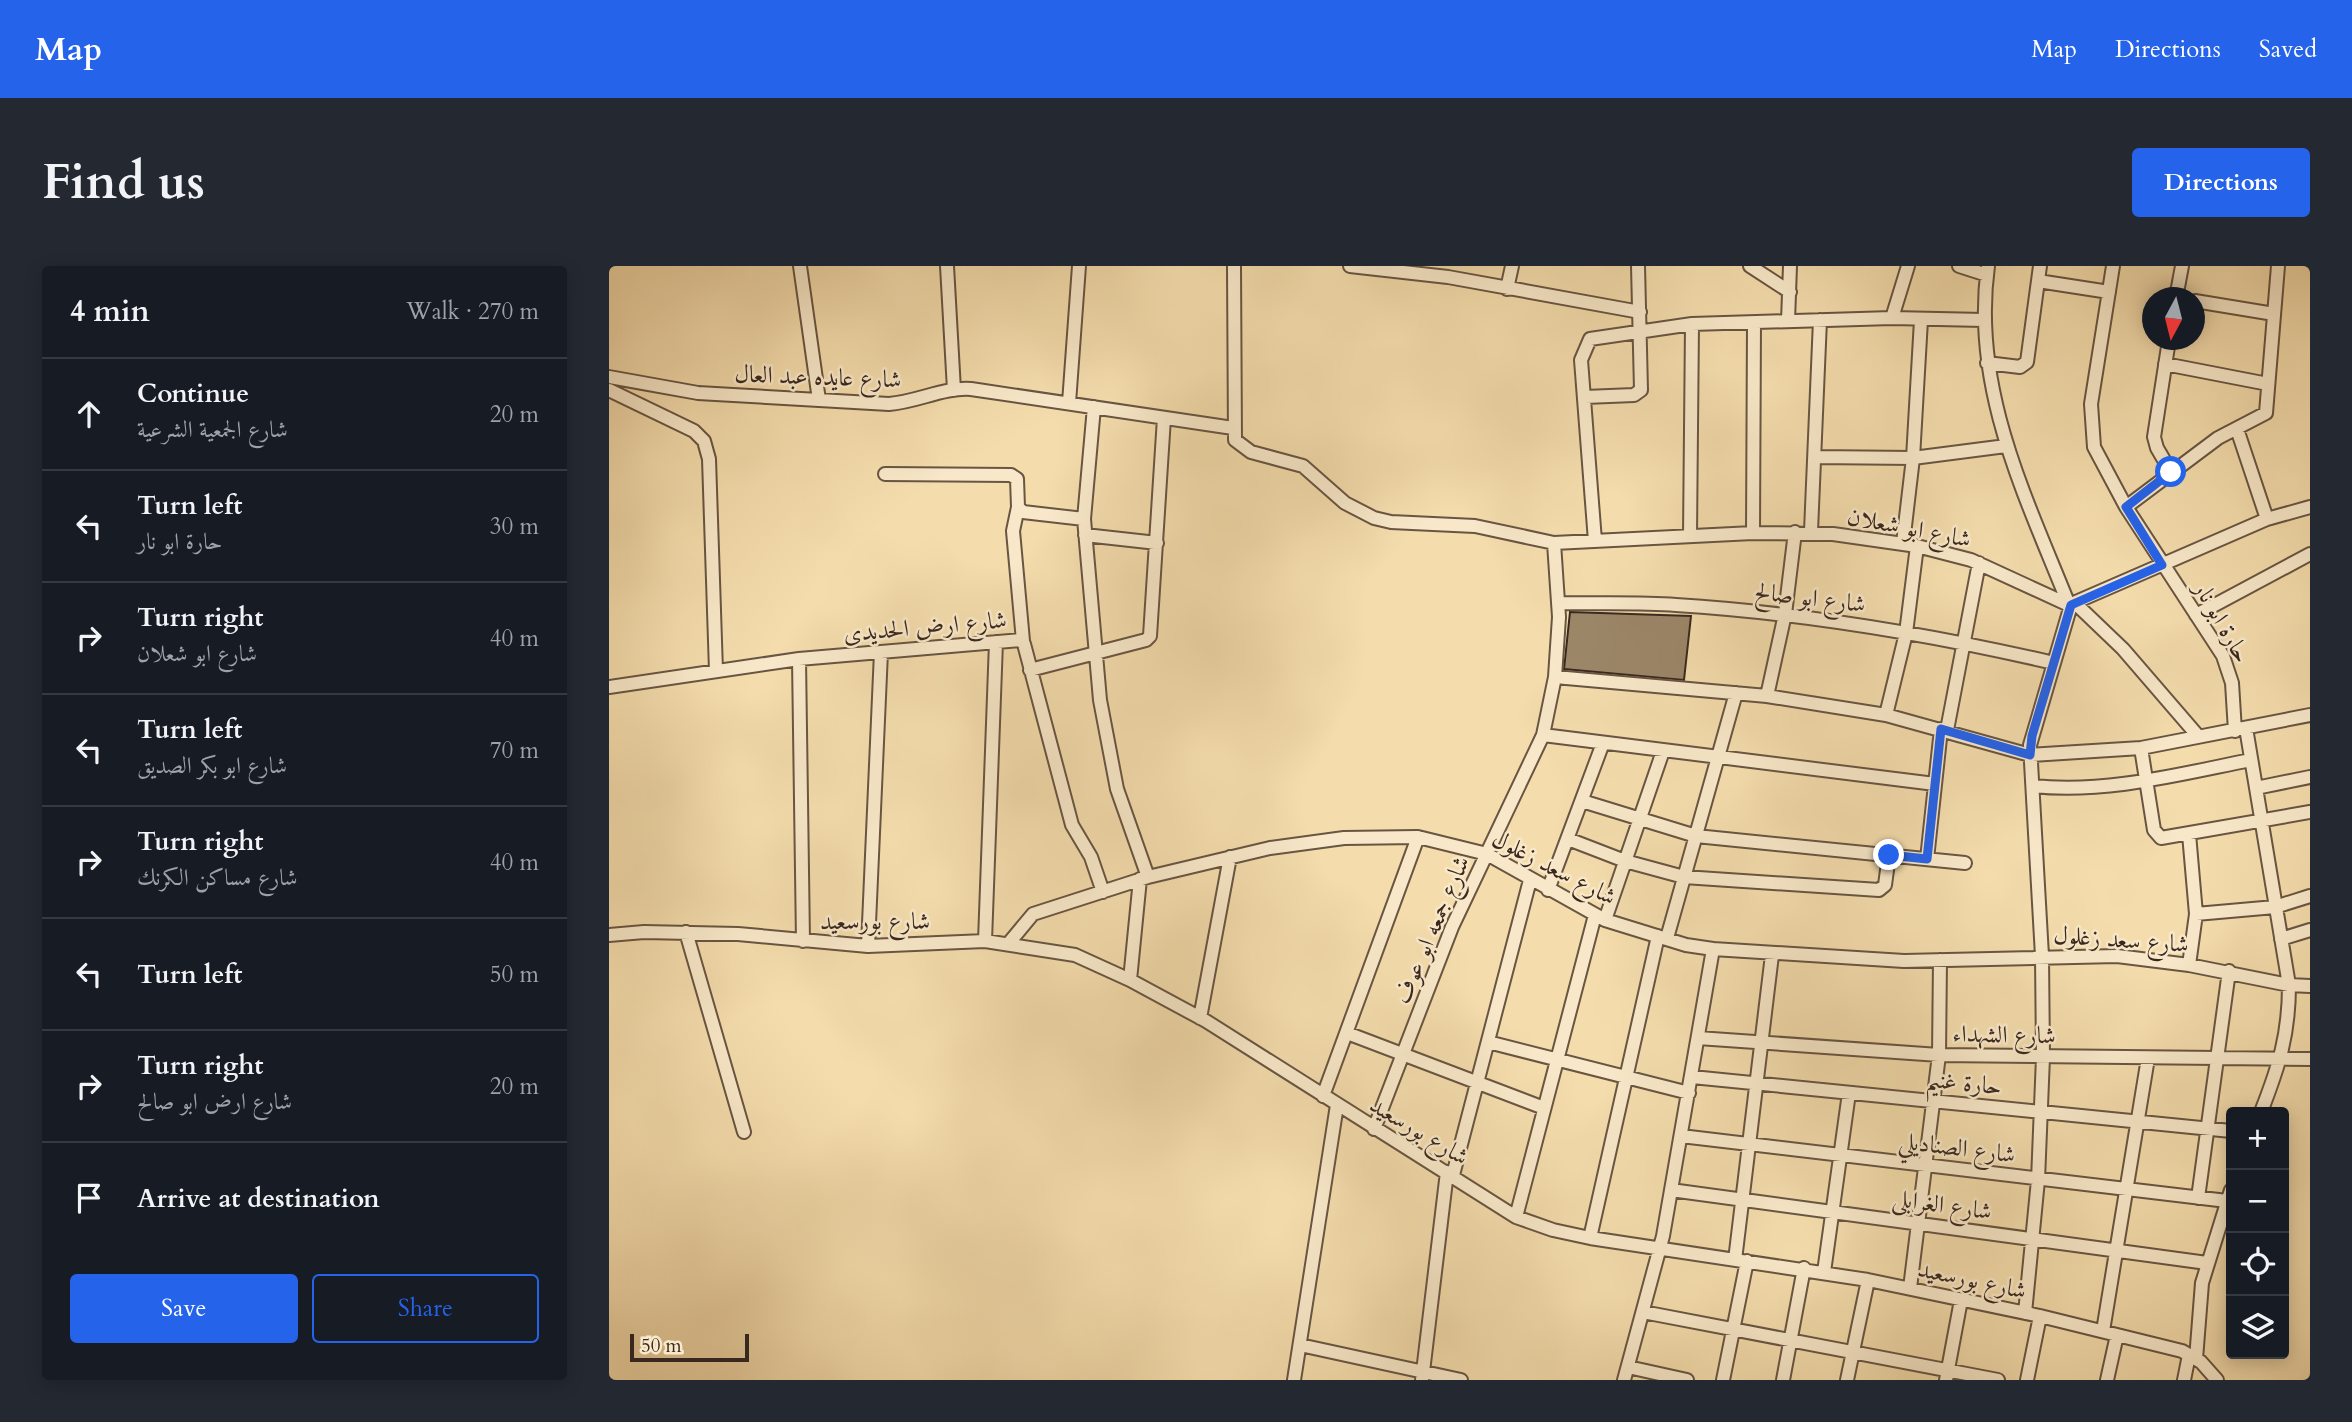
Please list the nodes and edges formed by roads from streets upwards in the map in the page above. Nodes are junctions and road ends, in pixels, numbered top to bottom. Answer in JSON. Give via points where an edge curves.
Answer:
{"nodes":[{"id":1,"x":800,"y":266,"type":"edge"},
{"id":2,"x":947,"y":266,"type":"edge"},
{"id":3,"x":1079,"y":266,"type":"edge"},
{"id":4,"x":1234,"y":266,"type":"edge"},
{"id":5,"x":1350,"y":266,"type":"edge"},
{"id":6,"x":1512,"y":266,"type":"edge"},
{"id":7,"x":1638,"y":266,"type":"edge"},
{"id":8,"x":1750,"y":266,"type":"edge"},
{"id":9,"x":1790,"y":266,"type":"edge"},
{"id":10,"x":1908,"y":266,"type":"edge"},
{"id":11,"x":1959,"y":266,"type":"edge"},
{"id":12,"x":2041,"y":266,"type":"edge"},
{"id":13,"x":2113,"y":266,"type":"edge"},
{"id":14,"x":2182,"y":266,"type":"edge"},
{"id":15,"x":2278,"y":266,"type":"edge"},
{"id":16,"x":1395,"y":268,"type":"edge"},
{"id":17,"x":1987,"y":271,"type":"edge"},
{"id":18,"x":1450,"y":272,"type":"edge"},
{"id":19,"x":2038,"y":281,"type":"junction"},
{"id":20,"x":2178,"y":287,"type":"edge"},
{"id":21,"x":1507,"y":289,"type":"junction"},
{"id":22,"x":1790,"y":292,"type":"junction"},
{"id":23,"x":2109,"y":292,"type":"junction"},
{"id":24,"x":2205,"y":303,"type":"edge"},
{"id":25,"x":1640,"y":312,"type":"junction"},
{"id":26,"x":2274,"y":314,"type":"junction"},
{"id":27,"x":1892,"y":318,"type":"junction"},
{"id":28,"x":1820,"y":320,"type":"junction"},
{"id":29,"x":1921,"y":320,"type":"junction"},
{"id":30,"x":1984,"y":320,"type":"junction"},
{"id":31,"x":1788,"y":321,"type":"junction"},
{"id":32,"x":1754,"y":323,"type":"junction"},
{"id":33,"x":1692,"y":324,"type":"junction"},
{"id":34,"x":1641,"y":332,"type":"junction"},
{"id":35,"x":2167,"y":350,"type":"edge"},
{"id":36,"x":1987,"y":363,"type":"junction"},
{"id":37,"x":2165,"y":364,"type":"junction"},
{"id":38,"x":609,"y":377,"type":"edge"},
{"id":39,"x":2268,"y":384,"type":"junction"},
{"id":40,"x":609,"y":390,"type":"edge"},
{"id":41,"x":954,"y":390,"type":"junction"},
{"id":42,"x":1584,"y":397,"type":"junction"},
{"id":43,"x":819,"y":400,"type":"junction"},
{"id":44,"x":1069,"y":403,"type":"junction"},
{"id":45,"x":1094,"y":407,"type":"junction"},
{"id":46,"x":1164,"y":418,"type":"junction"},
{"id":47,"x":1233,"y":428,"type":"junction"},
{"id":48,"x":2237,"y":429,"type":"junction"},
{"id":49,"x":2006,"y":446,"type":"junction"},
{"id":50,"x":1815,"y":457,"type":"junction"},
{"id":51,"x":1913,"y":458,"type":"junction"},
{"id":52,"x":2171,"y":472,"type":"junction"},
{"id":53,"x":885,"y":474,"type":"dead end"},
{"id":54,"x":1018,"y":507,"type":"junction"},
{"id":55,"x":2126,"y":507,"type":"junction"},
{"id":56,"x":2310,"y":507,"type":"edge"},
{"id":57,"x":1084,"y":519,"type":"junction"},
{"id":58,"x":2267,"y":519,"type":"junction"},
{"id":59,"x":1811,"y":531,"type":"junction"},
{"id":60,"x":1795,"y":532,"type":"junction"},
{"id":61,"x":1753,"y":533,"type":"junction"},
{"id":62,"x":1084,"y":535,"type":"junction"},
{"id":63,"x":1689,"y":536,"type":"junction"},
{"id":64,"x":1595,"y":541,"type":"junction"},
{"id":65,"x":1157,"y":543,"type":"junction"},
{"id":66,"x":1554,"y":543,"type":"junction"},
{"id":67,"x":1903,"y":543,"type":"junction"},
{"id":68,"x":1917,"y":546,"type":"junction"},
{"id":69,"x":2310,"y":554,"type":"edge"},
{"id":70,"x":1979,"y":563,"type":"junction"},
{"id":71,"x":2162,"y":565,"type":"junction"},
{"id":72,"x":1559,"y":603,"type":"junction"},
{"id":73,"x":2072,"y":605,"type":"junction"},
{"id":74,"x":1785,"y":614,"type":"junction"},
{"id":75,"x":2196,"y":615,"type":"junction"},
{"id":76,"x":1906,"y":633,"type":"junction"},
{"id":77,"x":1023,"y":641,"type":"junction"},
{"id":78,"x":996,"y":642,"type":"junction"},
{"id":79,"x":1963,"y":642,"type":"junction"},
{"id":80,"x":1095,"y":651,"type":"junction"},
{"id":81,"x":881,"y":652,"type":"junction"},
{"id":82,"x":799,"y":659,"type":"junction"},
{"id":83,"x":2054,"y":663,"type":"junction"},
{"id":84,"x":1030,"y":670,"type":"junction"},
{"id":85,"x":716,"y":671,"type":"junction"},
{"id":86,"x":1555,"y":677,"type":"junction"},
{"id":87,"x":609,"y":687,"type":"edge"},
{"id":88,"x":1736,"y":694,"type":"junction"},
{"id":89,"x":1767,"y":696,"type":"junction"},
{"id":90,"x":1886,"y":715,"type":"junction"},
{"id":91,"x":2310,"y":715,"type":"edge"},
{"id":92,"x":1944,"y":729,"type":"junction"},
{"id":93,"x":2241,"y":729,"type":"junction"},
{"id":94,"x":1543,"y":735,"type":"junction"},
{"id":95,"x":2198,"y":736,"type":"junction"},
{"id":96,"x":1603,"y":743,"type":"junction"},
{"id":97,"x":2141,"y":748,"type":"junction"},
{"id":98,"x":1663,"y":751,"type":"junction"},
{"id":99,"x":2030,"y":755,"type":"junction"},
{"id":100,"x":1719,"y":758,"type":"junction"},
{"id":101,"x":2252,"y":760,"type":"junction"},
{"id":102,"x":2310,"y":777,"type":"edge"},
{"id":103,"x":2146,"y":780,"type":"junction"},
{"id":104,"x":1935,"y":784,"type":"junction"},
{"id":105,"x":2033,"y":786,"type":"junction"},
{"id":106,"x":2256,"y":788,"type":"junction"},
{"id":107,"x":1582,"y":801,"type":"junction"},
{"id":108,"x":2310,"y":812,"type":"edge"},
{"id":109,"x":1639,"y":820,"type":"junction"},
{"id":110,"x":2261,"y":820,"type":"junction"},
{"id":111,"x":2189,"y":834,"type":"junction"},
{"id":112,"x":1696,"y":836,"type":"junction"},
{"id":113,"x":1418,"y":837,"type":"junction"},
{"id":114,"x":1568,"y":839,"type":"junction"},
{"id":115,"x":1487,"y":854,"type":"junction"},
{"id":116,"x":1889,"y":855,"type":"junction"},
{"id":117,"x":1230,"y":858,"type":"junction"},
{"id":118,"x":1927,"y":859,"type":"junction"},
{"id":119,"x":1625,"y":861,"type":"junction"},
{"id":120,"x":1965,"y":863,"type":"dead end"},
{"id":121,"x":1684,"y":877,"type":"junction"},
{"id":122,"x":1144,"y":878,"type":"junction"},
{"id":123,"x":1529,"y":880,"type":"junction"},
{"id":124,"x":1548,"y":890,"type":"junction"},
{"id":125,"x":1103,"y":892,"type":"junction"},
{"id":126,"x":2310,"y":896,"type":"edge"},
{"id":127,"x":2275,"y":907,"type":"junction"},
{"id":128,"x":2196,"y":914,"type":"junction"},
{"id":129,"x":1600,"y":917,"type":"junction"},
{"id":130,"x":2310,"y":930,"type":"edge"},
{"id":131,"x":686,"y":932,"type":"junction"},
{"id":132,"x":609,"y":935,"type":"edge"},
{"id":133,"x":1663,"y":937,"type":"junction"},
{"id":134,"x":2280,"y":939,"type":"junction"},
{"id":135,"x":985,"y":941,"type":"junction"},
{"id":136,"x":803,"y":942,"type":"junction"},
{"id":137,"x":1008,"y":944,"type":"junction"},
{"id":138,"x":868,"y":946,"type":"junction"},
{"id":139,"x":1713,"y":949,"type":"junction"},
{"id":140,"x":1772,"y":955,"type":"junction"},
{"id":141,"x":2042,"y":956,"type":"junction"},
{"id":142,"x":1940,"y":960,"type":"junction"},
{"id":143,"x":2189,"y":965,"type":"junction"},
{"id":144,"x":2229,"y":971,"type":"junction"},
{"id":145,"x":1130,"y":979,"type":"junction"},
{"id":146,"x":2289,"y":985,"type":"junction"},
{"id":147,"x":2310,"y":986,"type":"edge"},
{"id":148,"x":1200,"y":1018,"type":"junction"},
{"id":149,"x":1347,"y":1033,"type":"junction"},
{"id":150,"x":1698,"y":1038,"type":"junction"},
{"id":151,"x":1488,"y":1042,"type":"junction"},
{"id":152,"x":1761,"y":1045,"type":"junction"},
{"id":153,"x":1404,"y":1055,"type":"junction"},
{"id":154,"x":1940,"y":1055,"type":"junction"},
{"id":155,"x":2043,"y":1057,"type":"junction"},
{"id":156,"x":2148,"y":1058,"type":"junction"},
{"id":157,"x":2217,"y":1058,"type":"junction"},
{"id":158,"x":2282,"y":1059,"type":"junction"},
{"id":159,"x":2310,"y":1059,"type":"edge"},
{"id":160,"x":1557,"y":1060,"type":"junction"},
{"id":161,"x":1626,"y":1077,"type":"junction"},
{"id":162,"x":1692,"y":1077,"type":"junction"},
{"id":163,"x":1477,"y":1083,"type":"junction"},
{"id":164,"x":1756,"y":1084,"type":"junction"},
{"id":165,"x":1689,"y":1093,"type":"junction"},
{"id":166,"x":1849,"y":1093,"type":"junction"},
{"id":167,"x":1323,"y":1096,"type":"junction"},
{"id":168,"x":1934,"y":1101,"type":"junction"},
{"id":169,"x":1337,"y":1105,"type":"junction"},
{"id":170,"x":2263,"y":1107,"type":"edge"},
{"id":171,"x":1544,"y":1108,"type":"junction"},
{"id":172,"x":2042,"y":1112,"type":"junction"},
{"id":173,"x":2137,"y":1121,"type":"junction"},
{"id":174,"x":2207,"y":1128,"type":"junction"},
{"id":175,"x":1374,"y":1129,"type":"junction"},
{"id":176,"x":2226,"y":1130,"type":"edge"},
{"id":177,"x":744,"y":1132,"type":"dead end"},
{"id":178,"x":1681,"y":1136,"type":"junction"},
{"id":179,"x":1749,"y":1144,"type":"junction"},
{"id":180,"x":1841,"y":1154,"type":"junction"},
{"id":181,"x":1925,"y":1165,"type":"junction"},
{"id":182,"x":1450,"y":1173,"type":"junction"},
{"id":183,"x":2038,"y":1180,"type":"junction"},
{"id":184,"x":1671,"y":1190,"type":"junction"},
{"id":185,"x":2126,"y":1190,"type":"junction"},
{"id":186,"x":2226,"y":1195,"type":"edge"},
{"id":187,"x":2198,"y":1198,"type":"junction"},
{"id":188,"x":1742,"y":1199,"type":"junction"},
{"id":189,"x":2226,"y":1204,"type":"edge"},
{"id":190,"x":1833,"y":1212,"type":"junction"},
{"id":191,"x":1515,"y":1217,"type":"junction"},
{"id":192,"x":1918,"y":1223,"type":"junction"},
{"id":193,"x":1590,"y":1238,"type":"junction"},
{"id":194,"x":2032,"y":1239,"type":"junction"},
{"id":195,"x":1660,"y":1248,"type":"junction"},
{"id":196,"x":2116,"y":1250,"type":"junction"},
{"id":197,"x":1741,"y":1261,"type":"junction"},
{"id":198,"x":2207,"y":1263,"type":"junction"},
{"id":199,"x":1804,"y":1268,"type":"junction"},
{"id":200,"x":1824,"y":1272,"type":"junction"},
{"id":201,"x":1868,"y":1280,"type":"junction"},
{"id":202,"x":1910,"y":1288,"type":"junction"},
{"id":203,"x":1961,"y":1300,"type":"junction"},
{"id":204,"x":1643,"y":1312,"type":"junction"},
{"id":205,"x":2025,"y":1312,"type":"junction"},
{"id":206,"x":2040,"y":1316,"type":"junction"},
{"id":207,"x":1733,"y":1329,"type":"junction"},
{"id":208,"x":2103,"y":1331,"type":"junction"},
{"id":209,"x":2117,"y":1335,"type":"junction"},
{"id":210,"x":1791,"y":1340,"type":"junction"},
{"id":211,"x":1300,"y":1345,"type":"junction"},
{"id":212,"x":1853,"y":1352,"type":"junction"},
{"id":213,"x":2193,"y":1357,"type":"junction"},
{"id":214,"x":1626,"y":1374,"type":"edge"},
{"id":215,"x":1422,"y":1375,"type":"edge"},
{"id":216,"x":1947,"y":1375,"type":"edge"},
{"id":217,"x":1294,"y":1380,"type":"edge"},
{"id":218,"x":1461,"y":1380,"type":"edge"},
{"id":219,"x":1687,"y":1380,"type":"edge"},
{"id":220,"x":1723,"y":1380,"type":"edge"},
{"id":221,"x":1783,"y":1380,"type":"edge"},
{"id":222,"x":1847,"y":1380,"type":"edge"},
{"id":223,"x":1998,"y":1380,"type":"edge"},
{"id":224,"x":2027,"y":1380,"type":"edge"},
{"id":225,"x":2107,"y":1380,"type":"edge"},
{"id":226,"x":2184,"y":1380,"type":"edge"},
{"id":227,"x":2217,"y":1380,"type":"edge"}],
"edges":[{"from":1,"to":43,"type":"street"},
{"from":2,"to":41,"type":"street"},
{"from":3,"to":44,"type":"street"},
{"from":4,"to":47,"type":"street"},
{"from":5,"to":16,"type":"street"},
{"from":6,"to":21,"type":"street"},
{"from":7,"to":25,"type":"street"},
{"from":8,"to":22,"type":"street"},
{"from":9,"to":22,"type":"street"},
{"from":10,"to":27,"type":"street"},
{"from":11,"to":17,"type":"street"},
{"from":12,"to":19,"type":"street"},
{"from":13,"to":23,"type":"street","name":"حارة ابو نار"},
{"from":14,"to":20,"type":"street"},
{"from":15,"to":26,"type":"street"},
{"from":16,"to":18,"type":"street"},
{"from":17,"to":30,"type":"street"},
{"from":18,"to":21,"type":"street"},
{"from":19,"to":23,"type":"street"},
{"from":19,"to":36,"type":"street","via":[[2027,362],[2020,367]]},
{"from":21,"to":25,"type":"street"},
{"from":22,"to":31,"type":"street"},
{"from":23,"to":55,"type":"street","name":"حارة ابو نار","via":[[2091,404],[2091,433],[2099,460]]},
{"from":24,"to":26,"type":"street"},
{"from":25,"to":34,"type":"street"},
{"from":26,"to":39,"type":"street"},
{"from":27,"to":28,"type":"street"},
{"from":27,"to":29,"type":"street"},
{"from":28,"to":31,"type":"street"},
{"from":28,"to":50,"type":"street"},
{"from":29,"to":30,"type":"street"},
{"from":29,"to":51,"type":"street"},
{"from":30,"to":36,"type":"street"},
{"from":31,"to":32,"type":"street"},
{"from":32,"to":33,"type":"street"},
{"from":32,"to":61,"type":"street"},
{"from":33,"to":34,"type":"street"},
{"from":33,"to":63,"type":"street"},
{"from":34,"to":42,"type":"street","via":[[1595,338],[1585,344],[1581,360]]},
{"from":34,"to":42,"type":"street","via":[[1639,393]]},
{"from":35,"to":37,"type":"street"},
{"from":36,"to":49,"type":"street"},
{"from":37,"to":39,"type":"street"},
{"from":37,"to":52,"type":"street","via":[[2154,437]]},
{"from":38,"to":43,"type":"street","name":"شارع عايده عبد العال","via":[[698,393]]},
{"from":39,"to":48,"type":"street","via":[[2264,416]]},
{"from":40,"to":85,"type":"street","via":[[694,431],[705,441]]},
{"from":41,"to":43,"type":"street","name":"شارع عايده عبد العال","via":[[902,403]]},
{"from":41,"to":44,"type":"street","name":"شارع عايده عبد العال"},
{"from":42,"to":64,"type":"street"},
{"from":44,"to":45,"type":"street","name":"شارع عايده عبد العال"},
{"from":45,"to":46,"type":"street","name":"شارع عايده عبد العال"},
{"from":45,"to":57,"type":"street"},
{"from":46,"to":47,"type":"street","name":"شارع عايده عبد العال"},
{"from":46,"to":65,"type":"street"},
{"from":47,"to":66,"type":"street","name":"شارع ابو شعلان","via":[[1235,440],[1244,449],[1303,466],[1345,503],[1374,518],[1475,526]]},
{"from":48,"to":52,"type":"street"},
{"from":48,"to":58,"type":"street"},
{"from":49,"to":51,"type":"street"},
{"from":49,"to":73,"type":"street"},
{"from":50,"to":51,"type":"street"},
{"from":50,"to":59,"type":"street"},
{"from":51,"to":67,"type":"street"},
{"from":52,"to":55,"type":"street"},
{"from":53,"to":54,"type":"street","via":[[1011,475],[1017,479]]},
{"from":54,"to":57,"type":"street","via":[[1026,513]]},
{"from":54,"to":77,"type":"street","via":[[1013,531]]},
{"from":55,"to":71,"type":"street","name":"حارة ابو نار"},
{"from":56,"to":58,"type":"street"},
{"from":57,"to":62,"type":"street"},
{"from":58,"to":71,"type":"street"},
{"from":59,"to":60,"type":"street","name":"شارع ابو شعلان"},
{"from":59,"to":67,"type":"street","name":"شارع ابو شعلان"},
{"from":60,"to":61,"type":"street","name":"شارع ابو شعلان"},
{"from":60,"to":74,"type":"street"},
{"from":61,"to":63,"type":"street","name":"شارع ابو شعلان"},
{"from":62,"to":65,"type":"street"},
{"from":62,"to":80,"type":"street"},
{"from":63,"to":64,"type":"street","name":"شارع ابو شعلان"},
{"from":64,"to":66,"type":"street","name":"شارع ابو شعلان"},
{"from":65,"to":80,"type":"street","via":[[1150,636]]},
{"from":66,"to":72,"type":"street","name":"شارع جمعه ابو عوف"},
{"from":67,"to":68,"type":"street","name":"شارع ابو شعلان"},
{"from":68,"to":70,"type":"street","name":"شارع ابو شعلان"},
{"from":68,"to":76,"type":"street"},
{"from":69,"to":75,"type":"street"},
{"from":70,"to":73,"type":"street","name":"شارع ابو شعلان"},
{"from":70,"to":79,"type":"street"},
{"from":71,"to":73,"type":"street"},
{"from":71,"to":75,"type":"street","name":"حارة ابو نار"},
{"from":72,"to":74,"type":"street","name":"شارع ابو صالح","via":[[1674,605]]},
{"from":72,"to":86,"type":"street","name":"شارع جمعه ابو عوف"},
{"from":73,"to":83,"type":"street"},
{"from":73,"to":95,"type":"street","via":[[2123,649]]},
{"from":74,"to":76,"type":"street","name":"شارع ابو صالح"},
{"from":74,"to":89,"type":"street"},
{"from":75,"to":93,"type":"street","name":"حارة ابو نار","via":[[2228,669]]},
{"from":76,"to":79,"type":"street","name":"شارع ابو صالح"},
{"from":76,"to":90,"type":"street"},
{"from":77,"to":78,"type":"street","name":"شارع ارض الحديدى"},
{"from":77,"to":84,"type":"street","name":"شارع ارض الحديدى"},
{"from":78,"to":81,"type":"street","name":"شارع ارض الحديدى"},
{"from":78,"to":135,"type":"street"},
{"from":79,"to":83,"type":"street","name":"شارع ابو صالح"},
{"from":79,"to":92,"type":"street"},
{"from":80,"to":84,"type":"street"},
{"from":80,"to":122,"type":"street","via":[[1109,760]]},
{"from":81,"to":82,"type":"street","name":"شارع ارض الحديدى"},
{"from":81,"to":138,"type":"street"},
{"from":82,"to":85,"type":"street","name":"شارع ارض الحديدى"},
{"from":82,"to":136,"type":"street"},
{"from":83,"to":99,"type":"street"},
{"from":84,"to":125,"type":"street","name":"شارع ارض الحديدى","via":[[1072,825],[1091,857]]},
{"from":85,"to":87,"type":"street","name":"شارع ارض الحديدى"},
{"from":86,"to":88,"type":"street"},
{"from":86,"to":94,"type":"street","name":"شارع جمعه ابو عوف"},
{"from":88,"to":89,"type":"street"},
{"from":88,"to":100,"type":"street"},
{"from":89,"to":90,"type":"street"},
{"from":90,"to":92,"type":"street"},
{"from":91,"to":93,"type":"street"},
{"from":92,"to":99,"type":"street"},
{"from":92,"to":104,"type":"street"},
{"from":93,"to":95,"type":"street"},
{"from":93,"to":101,"type":"street","name":"حارة ابو نار"},
{"from":94,"to":96,"type":"street"},
{"from":94,"to":115,"type":"street","name":"شارع جمعه ابو عوف"},
{"from":95,"to":97,"type":"street"},
{"from":96,"to":98,"type":"street"},
{"from":96,"to":107,"type":"street"},
{"from":97,"to":99,"type":"street"},
{"from":97,"to":103,"type":"street"},
{"from":98,"to":100,"type":"street"},
{"from":98,"to":109,"type":"street"},
{"from":99,"to":105,"type":"street"},
{"from":100,"to":104,"type":"street"},
{"from":100,"to":112,"type":"street"},
{"from":101,"to":103,"type":"street"},
{"from":101,"to":106,"type":"street","name":"حارة ابو نار"},
{"from":102,"to":106,"type":"street"},
{"from":103,"to":105,"type":"street","via":[[2065,788]]},
{"from":103,"to":111,"type":"street","via":[[2155,834],[2161,838]]},
{"from":104,"to":118,"type":"street"},
{"from":105,"to":141,"type":"street"},
{"from":106,"to":110,"type":"street","name":"حارة ابو نار"},
{"from":107,"to":109,"type":"street"},
{"from":107,"to":114,"type":"street"},
{"from":108,"to":110,"type":"street"},
{"from":109,"to":112,"type":"street"},
{"from":109,"to":119,"type":"street"},
{"from":110,"to":111,"type":"street"},
{"from":110,"to":127,"type":"street","name":"حارة ابو نار"},
{"from":111,"to":128,"type":"street"},
{"from":112,"to":116,"type":"street"},
{"from":112,"to":121,"type":"street"},
{"from":113,"to":115,"type":"street","name":"شارع سعد زغلول"},
{"from":113,"to":117,"type":"street","name":"شارع سعد زغلول","via":[[1344,838]]},
{"from":113,"to":149,"type":"street"},
{"from":114,"to":119,"type":"street"},
{"from":114,"to":124,"type":"street"},
{"from":115,"to":123,"type":"street","name":"شارع سعد زغلول"},
{"from":115,"to":153,"type":"street","name":"شارع جمعه ابو عوف","via":[[1452,927]]},
{"from":116,"to":118,"type":"street"},
{"from":116,"to":121,"type":"street","via":[[1886,882],[1879,890]]},
{"from":117,"to":122,"type":"street","name":"شارع سعد زغلول"},
{"from":117,"to":148,"type":"street"},
{"from":118,"to":120,"type":"street"},
{"from":119,"to":121,"type":"street"},
{"from":119,"to":129,"type":"street"},
{"from":121,"to":133,"type":"street"},
{"from":122,"to":125,"type":"street","name":"شارع سعد زغلول"},
{"from":122,"to":145,"type":"street"},
{"from":123,"to":124,"type":"street","name":"شارع سعد زغلول"},
{"from":123,"to":151,"type":"street"},
{"from":124,"to":129,"type":"street","name":"شارع سعد زغلول"},
{"from":125,"to":137,"type":"street","name":"شارع سعد زغلول","via":[[1033,914]]},
{"from":126,"to":127,"type":"street"},
{"from":127,"to":128,"type":"street"},
{"from":127,"to":134,"type":"street","name":"حارة ابو نار"},
{"from":128,"to":143,"type":"street"},
{"from":129,"to":133,"type":"street","name":"شارع سعد زغلول"},
{"from":129,"to":160,"type":"street"},
{"from":130,"to":134,"type":"street"},
{"from":131,"to":132,"type":"street","name":"شارع بورسعيد"},
{"from":131,"to":136,"type":"street","name":"شارع بورسعيد"},
{"from":131,"to":177,"type":"street"},
{"from":133,"to":139,"type":"street","name":"شارع سعد زغلول"},
{"from":133,"to":161,"type":"street"},
{"from":134,"to":146,"type":"street","name":"حارة ابو نار"},
{"from":135,"to":137,"type":"street","name":"شارع بورسعيد"},
{"from":135,"to":138,"type":"street","name":"شارع بورسعيد"},
{"from":136,"to":138,"type":"street","name":"شارع بورسعيد"},
{"from":137,"to":145,"type":"street","name":"شارع بورسعيد","via":[[1075,956]]},
{"from":139,"to":140,"type":"street","name":"شارع سعد زغلول"},
{"from":139,"to":150,"type":"street"},
{"from":140,"to":142,"type":"street","name":"شارع سعد زغلول"},
{"from":140,"to":152,"type":"street"},
{"from":141,"to":142,"type":"street","name":"شارع سعد زغلول"},
{"from":141,"to":143,"type":"street","name":"شارع سعد زغلول","via":[[2117,956]]},
{"from":141,"to":155,"type":"street"},
{"from":142,"to":154,"type":"street"},
{"from":143,"to":144,"type":"street","name":"شارع سعد زغلول"},
{"from":144,"to":146,"type":"street","name":"شارع سعد زغلول"},
{"from":144,"to":157,"type":"street"},
{"from":145,"to":148,"type":"street","name":"شارع بورسعيد"},
{"from":146,"to":147,"type":"street","name":"شارع سعد زغلول"},
{"from":146,"to":158,"type":"street","name":"حارة ابو نار"},
{"from":148,"to":167,"type":"street","name":"شارع بورسعيد"},
{"from":149,"to":153,"type":"street"},
{"from":149,"to":167,"type":"street"},
{"from":150,"to":152,"type":"street","name":"شارع الشهداء"},
{"from":150,"to":162,"type":"street"},
{"from":151,"to":160,"type":"street"},
{"from":151,"to":163,"type":"street"},
{"from":152,"to":154,"type":"street","name":"شارع الشهداء"},
{"from":152,"to":164,"type":"street"},
{"from":153,"to":163,"type":"street"},
{"from":153,"to":175,"type":"street","name":"شارع جمعه ابو عوف"},
{"from":154,"to":155,"type":"street","name":"شارع الشهداء"},
{"from":154,"to":168,"type":"street"},
{"from":155,"to":156,"type":"street","name":"شارع الشهداء"},
{"from":155,"to":172,"type":"street"},
{"from":156,"to":157,"type":"street","name":"شارع الشهداء"},
{"from":156,"to":173,"type":"street"},
{"from":157,"to":158,"type":"street","name":"شارع الشهداء"},
{"from":157,"to":174,"type":"street"},
{"from":158,"to":159,"type":"street","name":"شارع الشهداء"},
{"from":158,"to":170,"type":"street","name":"حارة ابو نار"},
{"from":160,"to":161,"type":"street"},
{"from":160,"to":171,"type":"street"},
{"from":161,"to":165,"type":"street"},
{"from":161,"to":193,"type":"street"},
{"from":162,"to":164,"type":"street","name":"حارة غنيم"},
{"from":162,"to":165,"type":"street"},
{"from":163,"to":171,"type":"street"},
{"from":163,"to":182,"type":"street"},
{"from":164,"to":166,"type":"street","name":"حارة غنيم"},
{"from":164,"to":179,"type":"street"},
{"from":165,"to":178,"type":"street"},
{"from":166,"to":168,"type":"street","name":"حارة غنيم"},
{"from":166,"to":180,"type":"street"},
{"from":167,"to":169,"type":"street","name":"شارع بورسعيد"},
{"from":168,"to":172,"type":"street","name":"حارة غنيم"},
{"from":168,"to":181,"type":"street"},
{"from":169,"to":175,"type":"street","name":"شارع بورسعيد"},
{"from":169,"to":211,"type":"street"},
{"from":171,"to":191,"type":"street"},
{"from":172,"to":173,"type":"street","name":"حارة غنيم"},
{"from":172,"to":183,"type":"street"},
{"from":173,"to":174,"type":"street","name":"حارة غنيم"},
{"from":173,"to":185,"type":"street"},
{"from":174,"to":176,"type":"street","name":"حارة غنيم"},
{"from":174,"to":187,"type":"street"},
{"from":175,"to":182,"type":"street","name":"شارع بورسعيد"},
{"from":178,"to":179,"type":"street","name":"شارع الصناديلي"},
{"from":178,"to":184,"type":"street"},
{"from":179,"to":180,"type":"street","name":"شارع الصناديلي"},
{"from":179,"to":188,"type":"street"},
{"from":180,"to":181,"type":"street","name":"شارع الصناديلي"},
{"from":180,"to":190,"type":"street"},
{"from":181,"to":183,"type":"street","name":"شارع الصناديلي"},
{"from":181,"to":192,"type":"street"},
{"from":182,"to":191,"type":"street","name":"شارع بورسعيد"},
{"from":182,"to":215,"type":"street"},
{"from":183,"to":185,"type":"street","name":"شارع الصناديلي"},
{"from":183,"to":194,"type":"street"},
{"from":184,"to":188,"type":"street","name":"شارع الغرابلى"},
{"from":184,"to":195,"type":"street"},
{"from":185,"to":187,"type":"street","name":"شارع الصناديلي"},
{"from":185,"to":196,"type":"street"},
{"from":186,"to":187,"type":"street","name":"شارع الصناديلي"},
{"from":188,"to":190,"type":"street","name":"شارع الغرابلى"},
{"from":188,"to":197,"type":"street"},
{"from":189,"to":198,"type":"street"},
{"from":190,"to":192,"type":"street","name":"شارع الغرابلى"},
{"from":190,"to":200,"type":"street"},
{"from":191,"to":193,"type":"street","name":"شارع بورسعيد"},
{"from":192,"to":194,"type":"street","name":"شارع الغرابلى"},
{"from":192,"to":202,"type":"street"},
{"from":193,"to":195,"type":"street","name":"شارع بورسعيد"},
{"from":194,"to":196,"type":"street","name":"شارع الغرابلى"},
{"from":194,"to":205,"type":"street"},
{"from":195,"to":197,"type":"street","name":"شارع بورسعيد"},
{"from":195,"to":204,"type":"street"},
{"from":196,"to":198,"type":"street","name":"شارع الغرابلى"},
{"from":196,"to":208,"type":"street"},
{"from":197,"to":199,"type":"street","name":"شارع بورسعيد"},
{"from":197,"to":207,"type":"street"},
{"from":198,"to":213,"type":"street"},
{"from":199,"to":200,"type":"street","name":"شارع بورسعيد"},
{"from":199,"to":210,"type":"street"},
{"from":200,"to":201,"type":"street","name":"شارع بورسعيد"},
{"from":201,"to":202,"type":"street","name":"شارع بورسعيد"},
{"from":201,"to":212,"type":"street"},
{"from":202,"to":203,"type":"street","name":"شارع بورسعيد"},
{"from":203,"to":205,"type":"street","name":"شارع بورسعيد"},
{"from":203,"to":216,"type":"street"},
{"from":204,"to":207,"type":"street"},
{"from":204,"to":214,"type":"street"},
{"from":205,"to":206,"type":"street","name":"شارع بورسعيد"},
{"from":206,"to":208,"type":"street","name":"شارع بورسعيد"},
{"from":206,"to":224,"type":"street"},
{"from":207,"to":210,"type":"street"},
{"from":207,"to":220,"type":"street"},
{"from":208,"to":209,"type":"street","name":"شارع بورسعيد"},
{"from":209,"to":213,"type":"street","name":"شارع بورسعيد"},
{"from":209,"to":225,"type":"street"},
{"from":210,"to":212,"type":"street"},
{"from":210,"to":221,"type":"street"},
{"from":211,"to":215,"type":"street"},
{"from":211,"to":217,"type":"street"},
{"from":212,"to":216,"type":"street"},
{"from":212,"to":222,"type":"street"},
{"from":213,"to":226,"type":"street"},
{"from":213,"to":227,"type":"street","name":"شارع بورسعيد"},
{"from":214,"to":219,"type":"street"},
{"from":215,"to":218,"type":"street"},
{"from":216,"to":223,"type":"street"}]}
